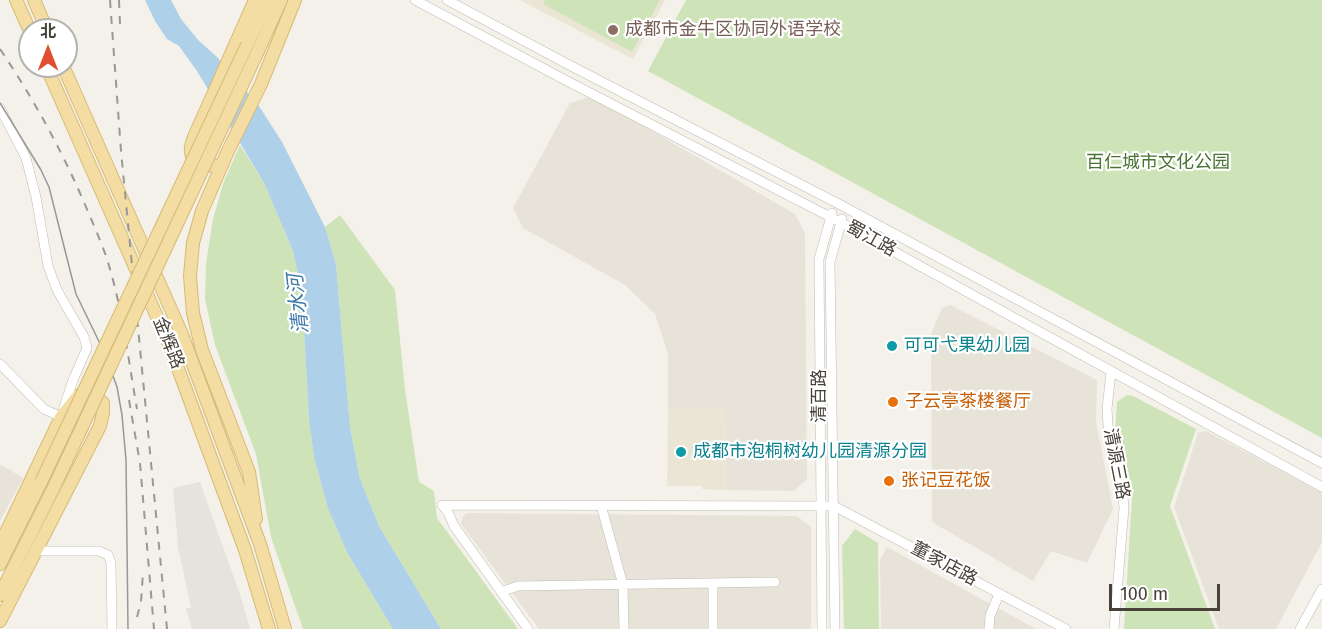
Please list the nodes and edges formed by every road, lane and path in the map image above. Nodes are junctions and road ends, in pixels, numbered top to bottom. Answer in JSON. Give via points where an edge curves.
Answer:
{"nodes":[{"id":1,"x":16,"y":0,"type":"edge"},
{"id":2,"x":34,"y":0,"type":"edge"},
{"id":3,"x":255,"y":0,"type":"edge"},
{"id":4,"x":268,"y":0,"type":"edge"},
{"id":5,"x":281,"y":0,"type":"edge"},
{"id":6,"x":295,"y":0,"type":"edge"},
{"id":7,"x":415,"y":0,"type":"edge"},
{"id":8,"x":447,"y":0,"type":"edge"},
{"id":9,"x":24,"y":18,"type":"edge"},
{"id":10,"x":42,"y":18,"type":"edge"},
{"id":11,"x":253,"y":48,"type":"junction"},
{"id":12,"x":51,"y":78,"type":"edge"},
{"id":13,"x":68,"y":78,"type":"edge"},
{"id":14,"x":0,"y":108,"type":"edge"},
{"id":15,"x":226,"y":155,"type":"junction"},
{"id":16,"x":837,"y":203,"type":"junction"},
{"id":17,"x":847,"y":209,"type":"junction"},
{"id":18,"x":830,"y":216,"type":"junction"},
{"id":19,"x":840,"y":222,"type":"junction"},
{"id":20,"x":0,"y":364,"type":"edge"},
{"id":21,"x":1111,"y":372,"type":"junction"},
{"id":22,"x":61,"y":417,"type":"junction"},
{"id":23,"x":1322,"y":463,"type":"edge"},
{"id":24,"x":1322,"y":487,"type":"edge"},
{"id":25,"x":601,"y":505,"type":"junction"},
{"id":26,"x":821,"y":506,"type":"junction"},
{"id":27,"x":834,"y":506,"type":"junction"},
{"id":28,"x":260,"y":544,"type":"junction"},
{"id":29,"x":0,"y":545,"type":"edge"},
{"id":30,"x":36,"y":551,"type":"junction"},
{"id":31,"x":0,"y":564,"type":"edge"},
{"id":32,"x":775,"y":582,"type":"dead end"},
{"id":33,"x":713,"y":583,"type":"junction"},
{"id":34,"x":622,"y":585,"type":"junction"},
{"id":35,"x":1322,"y":589,"type":"edge"},
{"id":36,"x":501,"y":592,"type":"junction"},
{"id":37,"x":999,"y":594,"type":"junction"},
{"id":38,"x":0,"y":595,"type":"edge"},
{"id":39,"x":0,"y":621,"type":"edge"},
{"id":40,"x":112,"y":629,"type":"edge"},
{"id":41,"x":269,"y":629,"type":"edge"},
{"id":42,"x":285,"y":629,"type":"edge"},
{"id":43,"x":528,"y":629,"type":"edge"},
{"id":44,"x":624,"y":629,"type":"edge"},
{"id":45,"x":713,"y":629,"type":"edge"},
{"id":46,"x":822,"y":629,"type":"edge"},
{"id":47,"x":835,"y":629,"type":"edge"},
{"id":48,"x":989,"y":629,"type":"edge"},
{"id":49,"x":1066,"y":629,"type":"edge"},
{"id":50,"x":1114,"y":629,"type":"edge"},
{"id":51,"x":1300,"y":629,"type":"edge"}],
"edges":[{"from":1,"to":9,"type":"main road"},
{"from":2,"to":10,"type":"main road"},
{"from":3,"to":15,"type":"main road","via":[[190,149],[191,156],[208,167]]},
{"from":4,"to":11,"type":"main road"},
{"from":5,"to":11,"type":"main road"},
{"from":6,"to":15,"type":"main road"},
{"from":7,"to":18,"type":"street","name":"蜀江路"},
{"from":8,"to":16,"type":"street","name":"蜀江路"},
{"from":11,"to":31,"type":"main road","bridge":true},
{"from":11,"to":38,"type":"main road","bridge":true,"via":[[53,489]]},
{"from":12,"to":41,"type":"main road","name":"金辉路","via":[[169,344],[245,550]]},
{"from":13,"to":28,"type":"main road","name":"金辉路","via":[[181,332]]},
{"from":14,"to":22,"type":"street","via":[[26,158],[48,266],[87,348]]},
{"from":15,"to":28,"type":"main road","via":[[193,243],[193,313],[202,350],[249,472]]},
{"from":16,"to":17,"type":"street","name":"蜀江路"},
{"from":16,"to":18,"type":"street","name":"清百路"},
{"from":17,"to":19,"type":"street","name":"清百路"},
{"from":17,"to":23,"type":"street","name":"蜀江路"},
{"from":18,"to":19,"type":"street","name":"蜀江路"},
{"from":18,"to":26,"type":"street","name":"清百路","via":[[819,259]]},
{"from":19,"to":21,"type":"street","name":"蜀江路"},
{"from":19,"to":27,"type":"street","name":"清百路","via":[[830,262]]},
{"from":20,"to":22,"type":"street","via":[[44,409]]},
{"from":21,"to":24,"type":"street","name":"蜀江路"},
{"from":21,"to":50,"type":"street","name":"清源三路","via":[[1109,440],[1121,475],[1124,508]]},
{"from":22,"to":29,"type":"main road"},
{"from":22,"to":30,"type":"main road","via":[[79,395],[93,395],[103,403],[100,426]]},
{"from":25,"to":26,"type":"street","name":"董家店路"},
{"from":25,"to":34,"type":"street"},
{"from":25,"to":36,"type":"street","name":"董家店路","via":[[442,505]]},
{"from":26,"to":27,"type":"street","name":"董家店路"},
{"from":26,"to":46,"type":"street","name":"清百路"},
{"from":27,"to":37,"type":"street","name":"董家店路"},
{"from":27,"to":47,"type":"street","name":"清百路"},
{"from":28,"to":42,"type":"main road","name":"金辉路"},
{"from":30,"to":39,"type":"main road"},
{"from":30,"to":40,"type":"street","via":[[99,551],[108,555]]},
{"from":32,"to":33,"type":"street"},
{"from":33,"to":34,"type":"street"},
{"from":33,"to":45,"type":"street"},
{"from":34,"to":36,"type":"street","via":[[518,586]]},
{"from":34,"to":44,"type":"street"},
{"from":35,"to":51,"type":"street"},
{"from":36,"to":43,"type":"street"},
{"from":37,"to":48,"type":"street"},
{"from":37,"to":49,"type":"street","name":"董家店路"}]}
